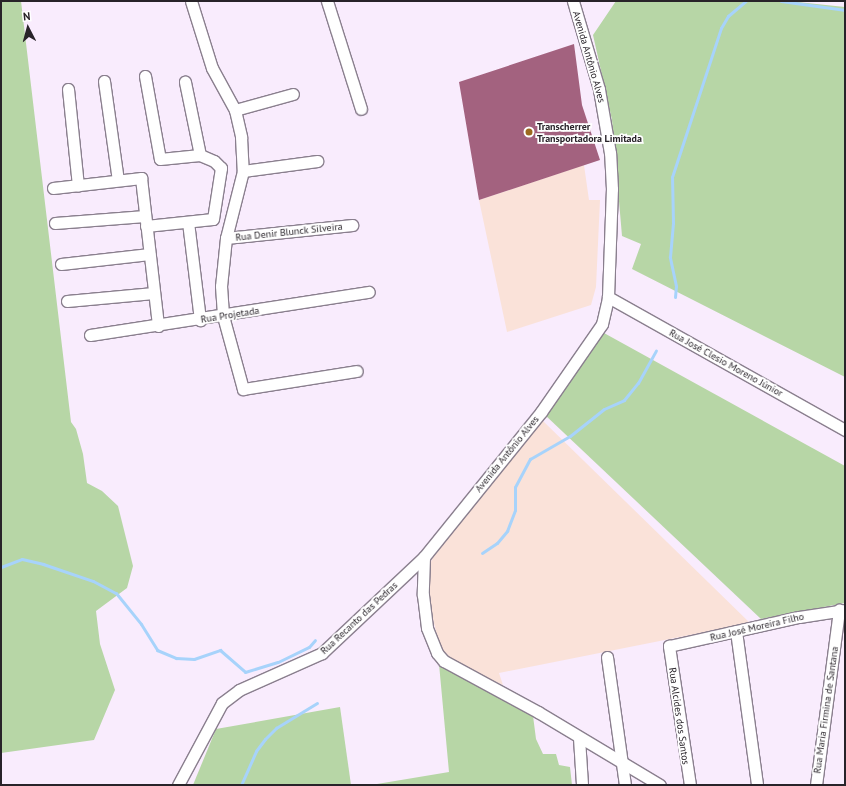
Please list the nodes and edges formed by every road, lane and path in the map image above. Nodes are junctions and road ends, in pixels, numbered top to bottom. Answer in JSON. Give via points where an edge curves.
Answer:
{"nodes":[{"id":1,"x":191,"y":1,"type":"edge"},
{"id":2,"x":328,"y":1,"type":"edge"},
{"id":3,"x":573,"y":1,"type":"edge"},
{"id":4,"x":145,"y":76,"type":"dead end"},
{"id":5,"x":104,"y":81,"type":"dead end"},
{"id":6,"x":185,"y":82,"type":"dead end"},
{"id":7,"x":68,"y":89,"type":"dead end"},
{"id":8,"x":293,"y":94,"type":"dead end"},
{"id":9,"x":361,"y":109,"type":"dead end"},
{"id":10,"x":235,"y":110,"type":"junction"},
{"id":11,"x":200,"y":155,"type":"junction"},
{"id":12,"x":317,"y":161,"type":"dead end"},
{"id":13,"x":243,"y":170,"type":"junction"},
{"id":14,"x":118,"y":180,"type":"junction"},
{"id":15,"x":78,"y":185,"type":"junction"},
{"id":16,"x":53,"y":188,"type":"dead end"},
{"id":17,"x":146,"y":221,"type":"junction"},
{"id":18,"x":188,"y":222,"type":"junction"},
{"id":19,"x":55,"y":223,"type":"dead end"},
{"id":20,"x":352,"y":225,"type":"dead end"},
{"id":21,"x":226,"y":238,"type":"junction"},
{"id":22,"x":149,"y":254,"type":"junction"},
{"id":23,"x":61,"y":264,"type":"dead end"},
{"id":24,"x":369,"y":292,"type":"dead end"},
{"id":25,"x":154,"y":293,"type":"junction"},
{"id":26,"x":608,"y":297,"type":"junction"},
{"id":27,"x":67,"y":301,"type":"dead end"},
{"id":28,"x":223,"y":316,"type":"junction"},
{"id":29,"x":200,"y":320,"type":"junction"},
{"id":30,"x":158,"y":326,"type":"junction"},
{"id":31,"x":90,"y":335,"type":"dead end"},
{"id":32,"x":357,"y":371,"type":"dead end"},
{"id":33,"x":845,"y":430,"type":"edge"},
{"id":34,"x":424,"y":557,"type":"junction"},
{"id":35,"x":842,"y":610,"type":"edge"},
{"id":36,"x":736,"y":631,"type":"junction"},
{"id":37,"x":669,"y":646,"type":"joint"},
{"id":38,"x":607,"y":657,"type":"dead end"},
{"id":39,"x":579,"y":738,"type":"junction"},
{"id":40,"x":623,"y":764,"type":"junction"},
{"id":41,"x":178,"y":785,"type":"edge"},
{"id":42,"x":582,"y":785,"type":"edge"},
{"id":43,"x":625,"y":785,"type":"edge"},
{"id":44,"x":660,"y":785,"type":"edge"},
{"id":45,"x":690,"y":785,"type":"edge"},
{"id":46,"x":757,"y":785,"type":"edge"},
{"id":47,"x":816,"y":785,"type":"edge"}],
"edges":[{"from":1,"to":10,"type":"street","via":[[212,68]]},
{"from":2,"to":9,"type":"street"},
{"from":3,"to":26,"type":"street","name":"Avenida Antônio Alves","via":[[599,89],[610,153],[612,189]]},
{"from":4,"to":11,"type":"street","via":[[160,159]]},
{"from":5,"to":14,"type":"street"},
{"from":6,"to":11,"type":"street"},
{"from":7,"to":15,"type":"street"},
{"from":8,"to":10,"type":"street"},
{"from":10,"to":13,"type":"street","via":[[241,137]]},
{"from":11,"to":18,"type":"street","via":[[214,161],[221,168],[213,219]]},
{"from":12,"to":13,"type":"street"},
{"from":13,"to":21,"type":"street"},
{"from":14,"to":15,"type":"street"},
{"from":14,"to":17,"type":"street","via":[[141,178]]},
{"from":15,"to":16,"type":"street"},
{"from":17,"to":18,"type":"street"},
{"from":17,"to":19,"type":"street"},
{"from":17,"to":22,"type":"street"},
{"from":18,"to":29,"type":"street"},
{"from":20,"to":21,"type":"street","name":"Rua Denir Blunck Silveira"},
{"from":21,"to":28,"type":"street","via":[[221,286]]},
{"from":22,"to":23,"type":"street"},
{"from":22,"to":25,"type":"street"},
{"from":24,"to":28,"type":"street","name":"Rua Projetada"},
{"from":25,"to":27,"type":"street"},
{"from":25,"to":30,"type":"street"},
{"from":26,"to":33,"type":"street","name":"Rua José Clesio Moreno Júnior"},
{"from":26,"to":34,"type":"street","name":"Avenida Antônio Alves","via":[[602,324],[594,339],[541,412]]},
{"from":28,"to":29,"type":"street","name":"Rua Projetada"},
{"from":28,"to":32,"type":"street","via":[[243,389]]},
{"from":29,"to":30,"type":"street","name":"Rua Projetada"},
{"from":30,"to":31,"type":"street","name":"Rua Projetada"},
{"from":34,"to":39,"type":"street","via":[[423,595],[427,628],[437,653],[444,661],[532,708]]},
{"from":34,"to":41,"type":"street","name":"Rua Recanto das Pedras","via":[[322,653],[239,690],[222,703]]},
{"from":35,"to":36,"type":"street","name":"Rua José Moreira Filho"},
{"from":35,"to":47,"type":"street","name":"Rua Maria Firmina de Santana"},
{"from":36,"to":37,"type":"street","name":"Rua José Moreira Filho"},
{"from":36,"to":46,"type":"street"},
{"from":37,"to":45,"type":"street","name":"Rua Alcides dos Santos"},
{"from":38,"to":40,"type":"street"},
{"from":39,"to":40,"type":"street"},
{"from":39,"to":42,"type":"street"},
{"from":40,"to":43,"type":"street"},
{"from":40,"to":44,"type":"street"}]}
